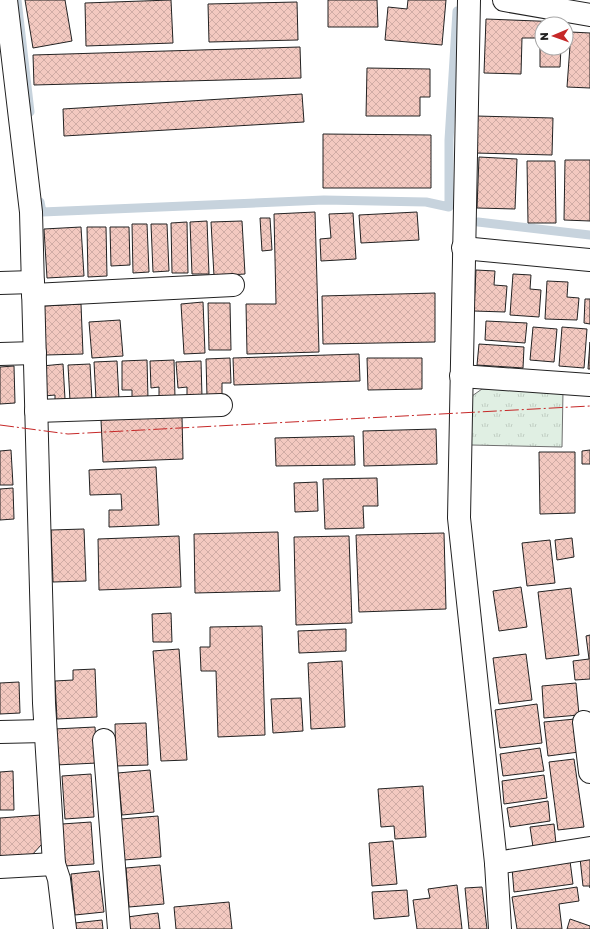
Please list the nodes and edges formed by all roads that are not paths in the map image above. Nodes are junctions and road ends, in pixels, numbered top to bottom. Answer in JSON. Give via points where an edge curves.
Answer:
{"nodes":[{"id":1,"x":6,"y":0,"type":"edge"},
{"id":2,"x":469,"y":0,"type":"edge"},
{"id":3,"x":504,"y":0,"type":"edge"},
{"id":4,"x":590,"y":14,"type":"edge"},
{"id":5,"x":4,"y":23,"type":"edge"},
{"id":6,"x":463,"y":248,"type":"junction"},
{"id":7,"x":590,"y":260,"type":"edge"},
{"id":8,"x":0,"y":283,"type":"edge"},
{"id":9,"x":233,"y":285,"type":"dead end"},
{"id":10,"x":33,"y":289,"type":"junction"},
{"id":11,"x":35,"y":353,"type":"junction"},
{"id":12,"x":0,"y":354,"type":"edge"},
{"id":13,"x":461,"y":376,"type":"junction"},
{"id":14,"x":590,"y":385,"type":"edge"},
{"id":15,"x":221,"y":405,"type":"dead end"},
{"id":16,"x":36,"y":411,"type":"junction"},
{"id":17,"x":584,"y":722,"type":"dead end"},
{"id":18,"x":45,"y":731,"type":"junction"},
{"id":19,"x":0,"y":732,"type":"edge"},
{"id":20,"x":104,"y":740,"type":"dead end"},
{"id":21,"x":590,"y":772,"type":"edge"},
{"id":22,"x":590,"y":848,"type":"edge"},
{"id":23,"x":496,"y":863,"type":"junction"},
{"id":24,"x":54,"y":864,"type":"junction"},
{"id":25,"x":0,"y":867,"type":"edge"},
{"id":26,"x":65,"y":929,"type":"edge"},
{"id":27,"x":119,"y":929,"type":"edge"},
{"id":28,"x":500,"y":929,"type":"edge"}],
"edges":[{"from":1,"to":5,"type":"street"},
{"from":2,"to":6,"type":"street"},
{"from":3,"to":4,"type":"street"},
{"from":5,"to":10,"type":"street","via":[[31,212]]},
{"from":6,"to":7,"type":"street"},
{"from":6,"to":13,"type":"street"},
{"from":8,"to":10,"type":"street"},
{"from":9,"to":10,"type":"street"},
{"from":10,"to":11,"type":"street"},
{"from":11,"to":12,"type":"street"},
{"from":11,"to":16,"type":"street"},
{"from":13,"to":14,"type":"street"},
{"from":13,"to":23,"type":"street","via":[[459,518]]},
{"from":15,"to":16,"type":"street"},
{"from":16,"to":18,"type":"street"},
{"from":17,"to":21,"type":"street"},
{"from":18,"to":19,"type":"street"},
{"from":18,"to":24,"type":"street"},
{"from":20,"to":27,"type":"street"},
{"from":22,"to":23,"type":"street"},
{"from":23,"to":28,"type":"street"},
{"from":24,"to":25,"type":"street"},
{"from":24,"to":26,"type":"street","via":[[59,879]]}]}
